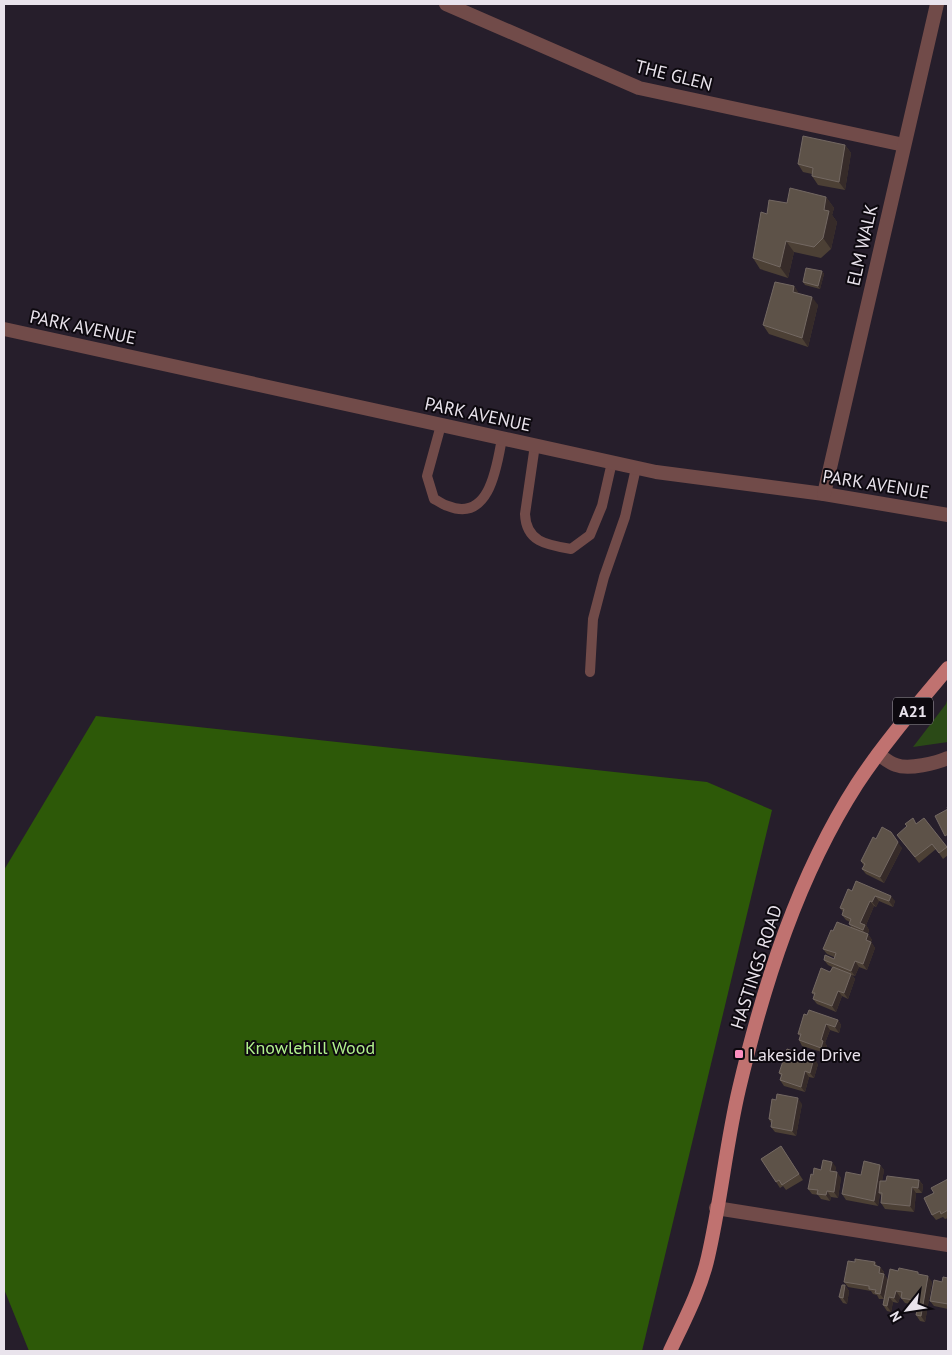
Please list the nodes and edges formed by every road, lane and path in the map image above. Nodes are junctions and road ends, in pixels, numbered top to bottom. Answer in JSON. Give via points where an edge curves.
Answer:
{"nodes":[{"id":1,"x":446,"y":4,"type":"edge"},
{"id":2,"x":937,"y":4,"type":"edge"},
{"id":3,"x":904,"y":145,"type":"junction"},
{"id":4,"x":4,"y":329,"type":"edge"},
{"id":5,"x":441,"y":425,"type":"junction"},
{"id":6,"x":502,"y":438,"type":"junction"},
{"id":7,"x":535,"y":446,"type":"junction"},
{"id":8,"x":612,"y":462,"type":"junction"},
{"id":9,"x":636,"y":468,"type":"junction"},
{"id":10,"x":824,"y":494,"type":"junction"},
{"id":11,"x":948,"y":515,"type":"edge"},
{"id":12,"x":948,"y":668,"type":"edge"},
{"id":13,"x":590,"y":672,"type":"dead end"},
{"id":14,"x":878,"y":754,"type":"junction"},
{"id":15,"x":948,"y":758,"type":"edge"},
{"id":16,"x":716,"y":1208,"type":"junction"},
{"id":17,"x":948,"y":1245,"type":"edge"},
{"id":18,"x":670,"y":1351,"type":"edge"}],
"edges":[{"from":1,"to":3,"type":"street","name":"THE GLEN","via":[[639,88]]},
{"from":2,"to":3,"type":"street","name":"ELM WALK"},
{"from":3,"to":10,"type":"street","name":"ELM WALK"},
{"from":4,"to":5,"type":"street","name":"PARK AVENUE"},
{"from":5,"to":6,"type":"street","name":"PARK AVENUE"},
{"from":5,"to":6,"type":"lane","via":[[427,476],[434,499],[448,507],[466,510],[483,500],[494,478]]},
{"from":6,"to":7,"type":"street","name":"PARK AVENUE"},
{"from":7,"to":8,"type":"street","name":"PARK AVENUE"},
{"from":7,"to":8,"type":"lane","via":[[526,525],[534,538],[551,546],[570,549],[590,535],[602,506]]},
{"from":8,"to":9,"type":"street","name":"PARK AVENUE"},
{"from":9,"to":10,"type":"street","name":"PARK AVENUE"},
{"from":9,"to":13,"type":"lane","via":[[625,517],[593,619]]},
{"from":10,"to":11,"type":"street","name":"PARK AVENUE"},
{"from":12,"to":14,"type":"main road","number":"A21"},
{"from":14,"to":15,"type":"street","via":[[895,765],[906,767]]},
{"from":14,"to":16,"type":"main road","name":"HASTINGS ROAD","number":"A21","via":[[837,816],[791,915],[742,1074]]},
{"from":16,"to":17,"type":"street"},
{"from":16,"to":18,"type":"main road","name":"HASTINGS ROAD","number":"A21","via":[[708,1257]]}]}
